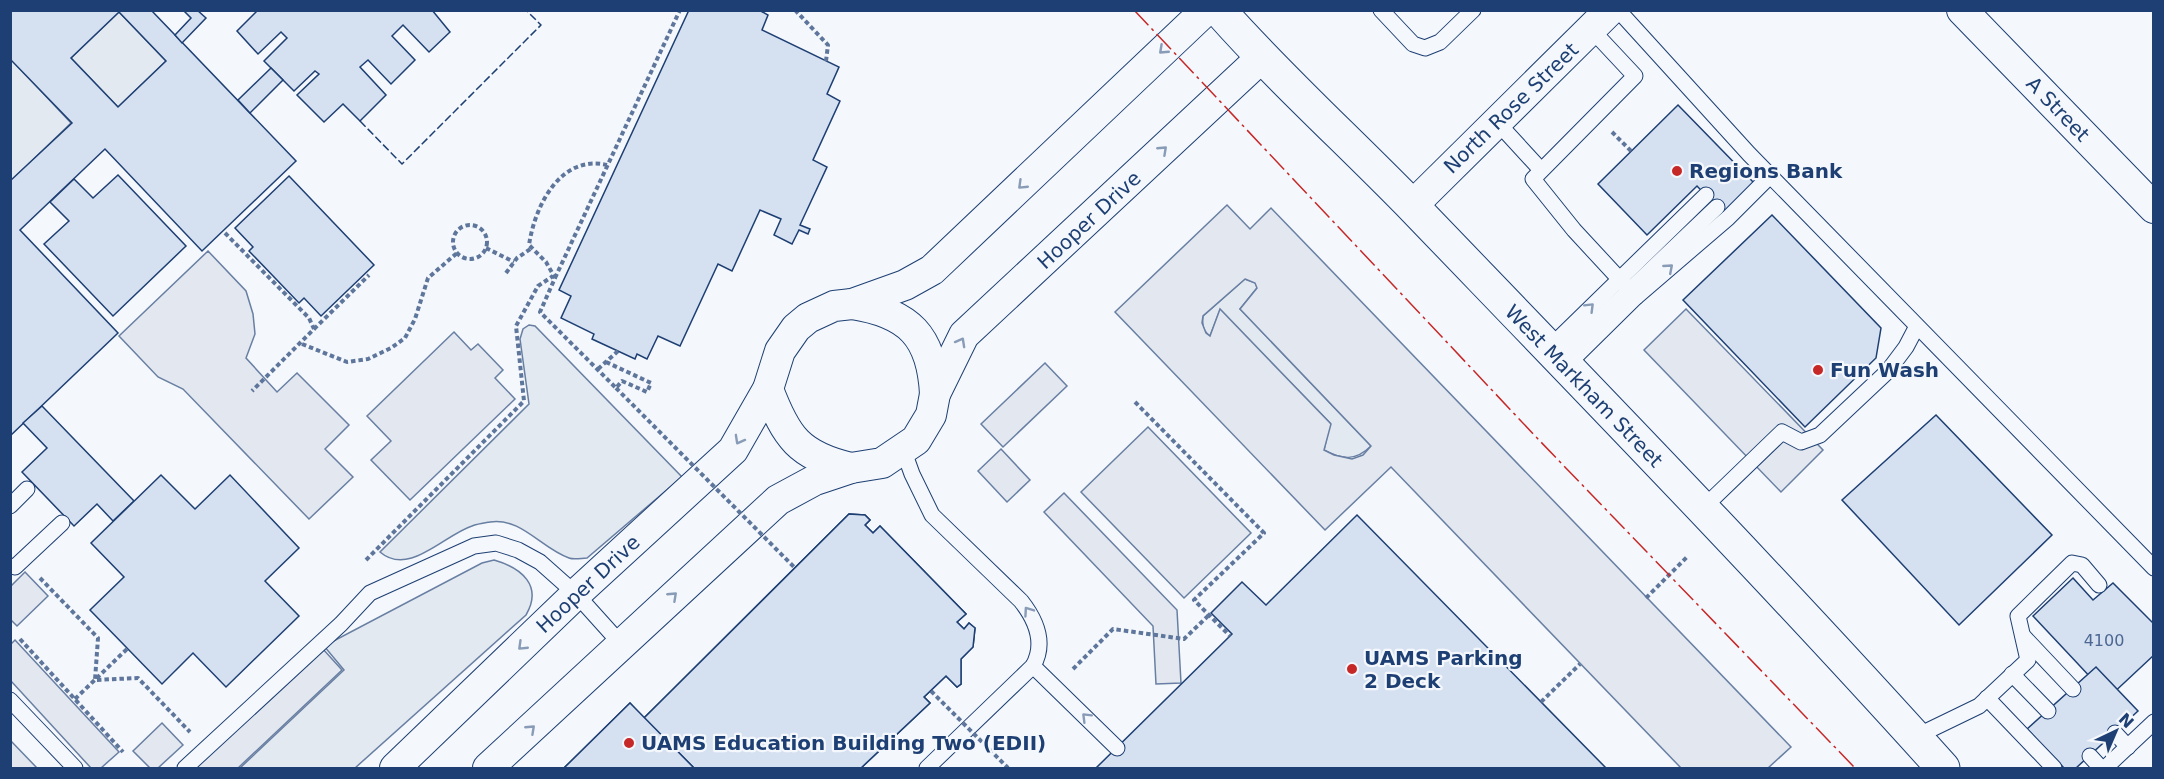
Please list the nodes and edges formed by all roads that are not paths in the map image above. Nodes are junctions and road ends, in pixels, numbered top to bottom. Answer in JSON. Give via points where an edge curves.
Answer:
{"nodes":[{"id":1,"x":1206,"y":10,"type":"edge"},
{"id":2,"x":1219,"y":10,"type":"edge"},
{"id":3,"x":1381,"y":10,"type":"edge"},
{"id":4,"x":1473,"y":10,"type":"edge"},
{"id":5,"x":1618,"y":10,"type":"edge"},
{"id":6,"x":1962,"y":10,"type":"edge"},
{"id":7,"x":1600,"y":20,"type":"edge"},
{"id":8,"x":1261,"y":58,"type":"junction"},
{"id":9,"x":1496,"y":121,"type":"junction"},
{"id":10,"x":1749,"y":154,"type":"junction"},
{"id":11,"x":1737,"y":165,"type":"dead end"},
{"id":12,"x":1541,"y":170,"type":"junction"},
{"id":13,"x":1765,"y":171,"type":"junction"},
{"id":14,"x":1748,"y":177,"type":"dead end"},
{"id":15,"x":1706,"y":195,"type":"dead end"},
{"id":16,"x":1412,"y":206,"type":"junction"},
{"id":17,"x":1717,"y":207,"type":"dead end"},
{"id":18,"x":2154,"y":208,"type":"edge"},
{"id":19,"x":1628,"y":288,"type":"junction"},
{"id":20,"x":852,"y":304,"type":"junction"},
{"id":21,"x":1916,"y":328,"type":"junction"},
{"id":22,"x":1558,"y":358,"type":"junction"},
{"id":23,"x":768,"y":389,"type":"junction"},
{"id":24,"x":935,"y":394,"type":"junction"},
{"id":25,"x":903,"y":449,"type":"junction"},
{"id":26,"x":851,"y":468,"type":"junction"},
{"id":27,"x":27,"y":489,"type":"dead end"},
{"id":28,"x":10,"y":506,"type":"edge"},
{"id":29,"x":1701,"y":510,"type":"junction"},
{"id":30,"x":62,"y":523,"type":"dead end"},
{"id":31,"x":17,"y":563,"type":"edge"},
{"id":32,"x":2154,"y":568,"type":"edge"},
{"id":33,"x":2099,"y":585,"type":"dead end"},
{"id":34,"x":576,"y":594,"type":"junction"},
{"id":35,"x":2022,"y":635,"type":"junction"},
{"id":36,"x":621,"y":644,"type":"junction"},
{"id":37,"x":1033,"y":666,"type":"junction"},
{"id":38,"x":2012,"y":674,"type":"junction"},
{"id":39,"x":2073,"y":689,"type":"dead end"},
{"id":40,"x":1987,"y":698,"type":"junction"},
{"id":41,"x":10,"y":700,"type":"edge"},
{"id":42,"x":2048,"y":711,"type":"dead end"},
{"id":43,"x":2154,"y":722,"type":"edge"},
{"id":44,"x":2115,"y":732,"type":"dead end"},
{"id":45,"x":1916,"y":737,"type":"junction"},
{"id":46,"x":2128,"y":747,"type":"junction"},
{"id":47,"x":1117,"y":748,"type":"dead end"},
{"id":48,"x":2090,"y":756,"type":"dead end"},
{"id":49,"x":75,"y":768,"type":"edge"},
{"id":50,"x":185,"y":768,"type":"edge"},
{"id":51,"x":395,"y":768,"type":"edge"},
{"id":52,"x":488,"y":768,"type":"edge"},
{"id":53,"x":927,"y":768,"type":"edge"},
{"id":54,"x":1944,"y":768,"type":"edge"},
{"id":55,"x":2054,"y":768,"type":"edge"},
{"id":56,"x":2103,"y":768,"type":"edge"}],
"edges":[{"from":1,"to":20,"type":"street","name":"Hooper Drive","one_way":true,"via":[[932,270]]},
{"from":2,"to":8,"type":"main road","name":"West Markham Street"},
{"from":3,"to":4,"type":"lane","via":[[1413,44],[1425,48],[1440,42]]},
{"from":5,"to":10,"type":"lane"},
{"from":6,"to":18,"type":"street","name":"A Street"},
{"from":7,"to":9,"type":"street","name":"North Rose Street"},
{"from":7,"to":12,"type":"lane","via":[[1635,76]]},
{"from":8,"to":16,"type":"main road","name":"West Markham Street"},
{"from":24,"to":8,"type":"street","name":"Hooper Drive","one_way":true,"via":[[964,336]]},
{"from":9,"to":12,"type":"lane"},
{"from":9,"to":16,"type":"street","name":"North Rose Street"},
{"from":10,"to":11,"type":"lane"},
{"from":10,"to":13,"type":"lane"},
{"from":12,"to":19,"type":"lane","via":[[1533,179]]},
{"from":13,"to":14,"type":"lane"},
{"from":19,"to":13,"type":"lane","one_way":true,"via":[[1728,218]]},
{"from":13,"to":21,"type":"lane"},
{"from":15,"to":19,"type":"lane"},
{"from":16,"to":22,"type":"main road","name":"West Markham Street"},
{"from":17,"to":19,"type":"lane"},
{"from":19,"to":22,"type":"lane"},
{"from":22,"to":19,"type":"lane","one_way":true},
{"from":20,"to":23,"type":"street","name":"Hooper Drive","via":[[834,306],[796,328],[780,351]]},
{"from":20,"to":24,"type":"street","name":"Hooper Drive","via":[[880,308],[908,324],[926,346],[934,366]]},
{"from":21,"to":29,"type":"lane","via":[[1888,371],[1820,435],[1801,442],[1782,432]]},
{"from":21,"to":32,"type":"lane"},
{"from":22,"to":29,"type":"main road","name":"West Markham Street"},
{"from":23,"to":26,"type":"street","name":"Hooper Drive","via":[[780,419],[796,443],[823,461]]},
{"from":23,"to":34,"type":"street","name":"Hooper Drive","one_way":true,"via":[[733,450]]},
{"from":24,"to":25,"type":"street","name":"Hooper Drive","via":[[931,416],[916,440]]},
{"from":25,"to":26,"type":"street","name":"Hooper Drive","via":[[882,463]]},
{"from":37,"to":25,"type":"lane","one_way":true,"via":[[1040,648],[1034,617],[932,515]]},
{"from":36,"to":26,"type":"street","name":"Hooper Drive","one_way":true,"via":[[778,500],[815,480]]},
{"from":27,"to":28,"type":"lane"},
{"from":29,"to":45,"type":"main road","name":"West Markham Street"},
{"from":30,"to":31,"type":"lane"},
{"from":33,"to":35,"type":"lane","via":[[2082,565],[2072,563],[2018,616]]},
{"from":34,"to":36,"type":"lane"},
{"from":34,"to":50,"type":"lane","via":[[540,562],[518,550],[496,543],[474,546],[370,593]]},
{"from":34,"to":51,"type":"street","name":"Hooper Drive","one_way":true},
{"from":35,"to":38,"type":"lane","via":[[2028,660]]},
{"from":35,"to":39,"type":"lane"},
{"from":52,"to":36,"type":"street","name":"Hooper Drive","one_way":true},
{"from":47,"to":37,"type":"lane","one_way":true},
{"from":37,"to":53,"type":"lane"},
{"from":38,"to":40,"type":"lane"},
{"from":38,"to":42,"type":"lane"},
{"from":40,"to":45,"type":"lane","via":[[1979,706]]},
{"from":40,"to":55,"type":"lane"},
{"from":41,"to":49,"type":"lane"},
{"from":43,"to":46,"type":"lane"},
{"from":44,"to":46,"type":"lane"},
{"from":45,"to":54,"type":"main road","name":"West Markham Street"},
{"from":46,"to":56,"type":"lane"},
{"from":48,"to":56,"type":"lane"}]}
